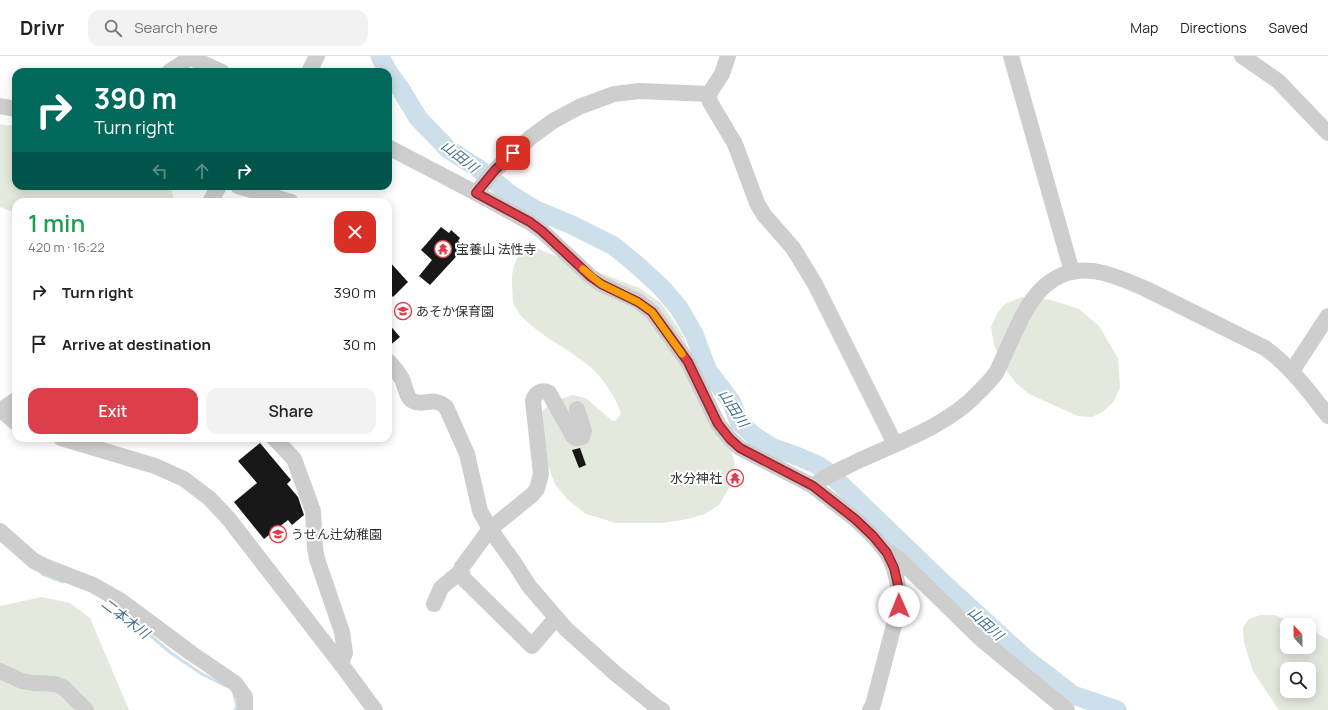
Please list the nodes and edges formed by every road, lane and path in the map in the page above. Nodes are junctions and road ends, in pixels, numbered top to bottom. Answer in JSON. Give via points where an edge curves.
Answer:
{"nodes":[{"id":1,"x":187,"y":56,"type":"edge"},
{"id":2,"x":317,"y":56,"type":"edge"},
{"id":3,"x":728,"y":56,"type":"edge"},
{"id":4,"x":1011,"y":56,"type":"edge"},
{"id":5,"x":1242,"y":56,"type":"edge"},
{"id":6,"x":175,"y":68,"type":"edge"},
{"id":7,"x":213,"y":68,"type":"edge"},
{"id":8,"x":311,"y":68,"type":"edge"},
{"id":9,"x":709,"y":94,"type":"junction"},
{"id":10,"x":0,"y":106,"type":"edge"},
{"id":11,"x":12,"y":108,"type":"edge"},
{"id":12,"x":1328,"y":133,"type":"edge"},
{"id":13,"x":392,"y":149,"type":"edge"},
{"id":14,"x":252,"y":190,"type":"edge"},
{"id":15,"x":478,"y":190,"type":"junction"},
{"id":16,"x":278,"y":198,"type":"edge"},
{"id":17,"x":1072,"y":272,"type":"junction"},
{"id":18,"x":1328,"y":316,"type":"edge"},
{"id":19,"x":392,"y":366,"type":"edge"},
{"id":20,"x":1292,"y":371,"type":"junction"},
{"id":21,"x":12,"y":402,"type":"edge"},
{"id":22,"x":577,"y":409,"type":"dead end"},
{"id":23,"x":0,"y":410,"type":"edge"},
{"id":24,"x":1328,"y":416,"type":"edge"},
{"id":25,"x":12,"y":420,"type":"edge"},
{"id":26,"x":74,"y":442,"type":"edge"},
{"id":27,"x":278,"y":442,"type":"edge"},
{"id":28,"x":895,"y":444,"type":"junction"},
{"id":29,"x":816,"y":484,"type":"junction"},
{"id":30,"x":490,"y":528,"type":"junction"},
{"id":31,"x":0,"y":531,"type":"edge"},
{"id":32,"x":887,"y":553,"type":"junction"},
{"id":33,"x":461,"y":571,"type":"junction"},
{"id":34,"x":434,"y":604,"type":"dead end"},
{"id":35,"x":556,"y":618,"type":"junction"},
{"id":36,"x":341,"y":664,"type":"junction"},
{"id":37,"x":0,"y":671,"type":"edge"},
{"id":38,"x":86,"y":710,"type":"edge"},
{"id":39,"x":245,"y":710,"type":"edge"},
{"id":40,"x":375,"y":710,"type":"edge"},
{"id":41,"x":662,"y":710,"type":"edge"},
{"id":42,"x":870,"y":710,"type":"edge"},
{"id":43,"x":1068,"y":710,"type":"edge"}],
"edges":[{"from":1,"to":6,"type":"street","via":[[184,62]]},
{"from":1,"to":7,"type":"street"},
{"from":2,"to":8,"type":"street"},
{"from":3,"to":9,"type":"street","via":[[722,74]]},
{"from":4,"to":17,"type":"street"},
{"from":5,"to":12,"type":"street","via":[[1278,81]]},
{"from":9,"to":15,"type":"street","via":[[640,91],[614,94],[579,107],[553,121],[532,137],[495,170]]},
{"from":9,"to":28,"type":"street","via":[[710,102],[735,144],[757,203],[793,248],[815,284]]},
{"from":10,"to":11,"type":"street"},
{"from":13,"to":15,"type":"street"},
{"from":14,"to":16,"type":"street"},
{"from":15,"to":29,"type":"street","via":[[542,231],[591,277],[652,312],[688,362],[718,424],[740,448]]},
{"from":17,"to":20,"type":"street","via":[[1101,272],[1146,289],[1265,348]]},
{"from":17,"to":28,"type":"street","via":[[1055,279],[1033,299],[996,372],[979,393],[962,409],[942,422]]},
{"from":18,"to":20,"type":"street"},
{"from":19,"to":30,"type":"street","via":[[411,401],[436,401],[446,407],[467,454],[480,511]]},
{"from":20,"to":24,"type":"street"},
{"from":21,"to":23,"type":"street"},
{"from":22,"to":30,"type":"street","via":[[584,431],[582,437],[576,438],[549,393],[540,392],[534,397],[540,482],[532,495]]},
{"from":23,"to":25,"type":"street"},
{"from":26,"to":36,"type":"street","via":[[155,466],[184,479],[209,498],[228,518]]},
{"from":27,"to":36,"type":"street","via":[[294,459],[313,511],[317,559],[342,632],[345,653]]},
{"from":28,"to":29,"type":"street"},
{"from":29,"to":32,"type":"street","via":[[873,536]]},
{"from":30,"to":33,"type":"street"},
{"from":30,"to":35,"type":"street","via":[[529,586]]},
{"from":31,"to":39,"type":"street","via":[[34,561],[99,588],[121,601],[235,683],[245,697]]},
{"from":32,"to":42,"type":"street","via":[[898,583],[899,606]]},
{"from":32,"to":43,"type":"street","via":[[898,559],[981,639]]},
{"from":33,"to":34,"type":"street","via":[[441,588]]},
{"from":33,"to":35,"type":"street","via":[[464,579],[532,646]]},
{"from":35,"to":41,"type":"street","via":[[616,674]]},
{"from":36,"to":40,"type":"street"},
{"from":37,"to":38,"type":"street","via":[[22,681],[63,687]]}]}
